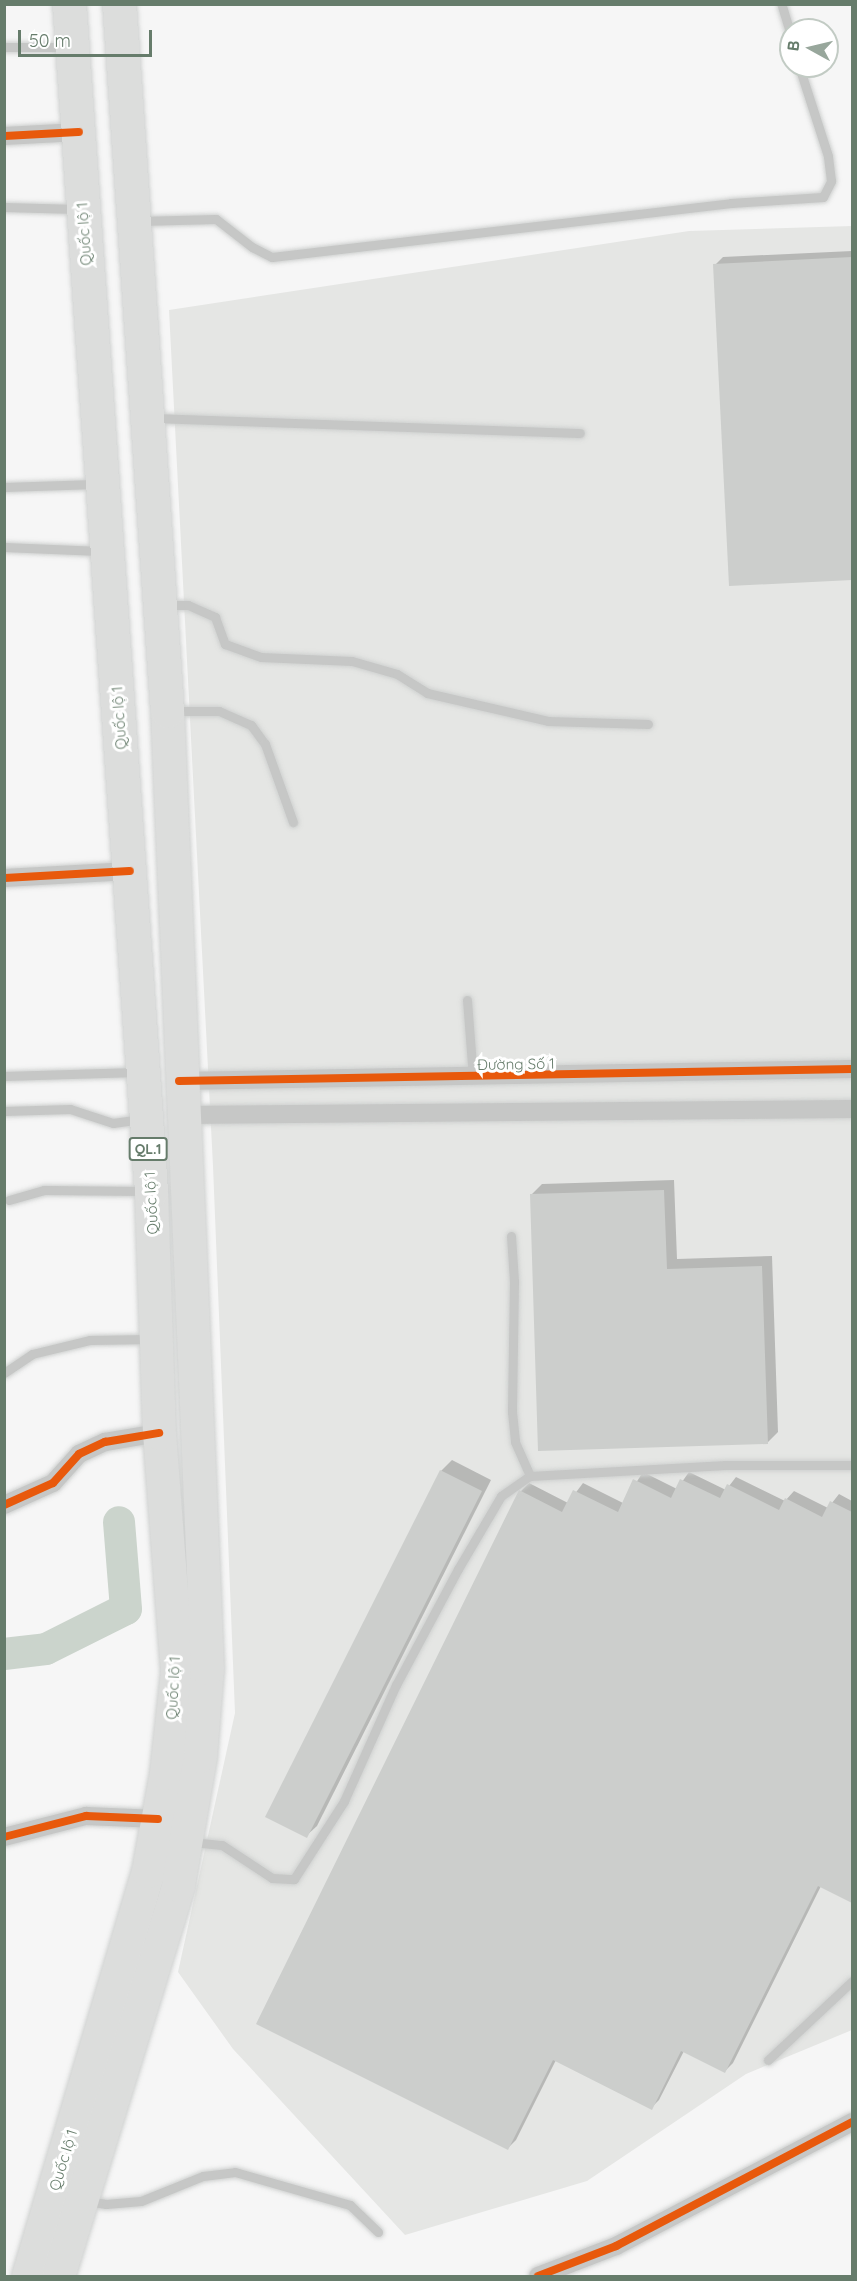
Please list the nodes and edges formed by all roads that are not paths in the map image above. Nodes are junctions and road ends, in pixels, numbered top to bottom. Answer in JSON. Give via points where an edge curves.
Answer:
{"nodes":[{"id":1,"x":69,"y":4,"type":"edge"},
{"id":2,"x":118,"y":4,"type":"edge"},
{"id":3,"x":782,"y":6,"type":"dead end"},
{"id":4,"x":786,"y":18,"type":"edge"},
{"id":5,"x":4,"y":46,"type":"edge"},
{"id":6,"x":73,"y":46,"type":"junction"},
{"id":7,"x":803,"y":78,"type":"edge"},
{"id":8,"x":79,"y":132,"type":"junction"},
{"id":9,"x":4,"y":136,"type":"edge"},
{"id":10,"x":4,"y":207,"type":"edge"},
{"id":11,"x":82,"y":209,"type":"junction"},
{"id":12,"x":132,"y":222,"type":"junction"},
{"id":13,"x":146,"y":418,"type":"junction"},
{"id":14,"x":580,"y":433,"type":"dead end"},
{"id":15,"x":104,"y":484,"type":"junction"},
{"id":16,"x":4,"y":487,"type":"edge"},
{"id":17,"x":4,"y":547,"type":"edge"},
{"id":18,"x":108,"y":551,"type":"junction"},
{"id":19,"x":159,"y":605,"type":"junction"},
{"id":20,"x":167,"y":711,"type":"junction"},
{"id":21,"x":648,"y":724,"type":"dead end"},
{"id":22,"x":293,"y":822,"type":"dead end"},
{"id":23,"x":130,"y":871,"type":"junction"},
{"id":24,"x":4,"y":878,"type":"edge"},
{"id":25,"x":467,"y":1000,"type":"dead end"},
{"id":26,"x":852,"y":1069,"type":"edge"},
{"id":27,"x":4,"y":1076,"type":"edge"},
{"id":28,"x":143,"y":1078,"type":"junction"},
{"id":29,"x":473,"y":1078,"type":"junction"},
{"id":30,"x":179,"y":1081,"type":"junction"},
{"id":31,"x":852,"y":1109,"type":"edge"},
{"id":32,"x":4,"y":1111,"type":"edge"},
{"id":33,"x":182,"y":1115,"type":"junction"},
{"id":34,"x":146,"y":1119,"type":"junction"},
{"id":35,"x":151,"y":1191,"type":"junction"},
{"id":36,"x":9,"y":1200,"type":"dead end"},
{"id":37,"x":511,"y":1236,"type":"dead end"},
{"id":38,"x":156,"y":1339,"type":"junction"},
{"id":39,"x":4,"y":1373,"type":"edge"},
{"id":40,"x":159,"y":1433,"type":"junction"},
{"id":41,"x":852,"y":1465,"type":"edge"},
{"id":42,"x":530,"y":1476,"type":"junction"},
{"id":43,"x":4,"y":1505,"type":"edge"},
{"id":44,"x":158,"y":1819,"type":"junction"},
{"id":45,"x":4,"y":1837,"type":"edge"},
{"id":46,"x":185,"y":1842,"type":"junction"},
{"id":47,"x":852,"y":1980,"type":"edge"},
{"id":48,"x":768,"y":2060,"type":"dead end"},
{"id":49,"x":852,"y":2122,"type":"edge"},
{"id":50,"x":82,"y":2200,"type":"junction"},
{"id":51,"x":378,"y":2232,"type":"dead end"},
{"id":52,"x":28,"y":2277,"type":"edge"},
{"id":53,"x":58,"y":2277,"type":"edge"},
{"id":54,"x":538,"y":2277,"type":"edge"}],
"edges":[{"from":1,"to":6,"type":"highway","name":"Quốc lộ 1","number":"QL.1"},
{"from":2,"to":12,"type":"highway","name":"Quốc lộ 1","number":"QL.1"},
{"from":3,"to":4,"type":"lane"},
{"from":5,"to":6,"type":"lane"},
{"from":6,"to":8,"type":"highway","name":"Quốc lộ 1","number":"QL.1"},
{"from":7,"to":12,"type":"lane","via":[[828,156],[831,181],[823,197],[731,203],[272,257],[216,219]]},
{"from":8,"to":9,"type":"street"},
{"from":8,"to":11,"type":"highway","name":"Quốc lộ 1","number":"QL.1"},
{"from":10,"to":11,"type":"lane"},
{"from":11,"to":15,"type":"highway","name":"Quốc lộ 1","number":"QL.1"},
{"from":12,"to":13,"type":"highway","name":"Quốc lộ 1","number":"QL.1"},
{"from":13,"to":14,"type":"lane"},
{"from":13,"to":19,"type":"highway","name":"Quốc lộ 1","number":"QL.1"},
{"from":15,"to":16,"type":"lane"},
{"from":15,"to":18,"type":"highway","name":"Quốc lộ 1","number":"QL.1"},
{"from":17,"to":18,"type":"lane"},
{"from":18,"to":23,"type":"highway","name":"Quốc lộ 1","number":"QL.1"},
{"from":19,"to":20,"type":"highway","name":"Quốc lộ 1","number":"QL.1"},
{"from":19,"to":21,"type":"lane","via":[[188,605],[215,617],[225,644],[261,657],[352,661],[397,674],[427,693],[548,721]]},
{"from":20,"to":22,"type":"lane","via":[[219,711],[251,725],[265,744]]},
{"from":20,"to":30,"type":"highway","name":"Quốc lộ 1","number":"QL.1"},
{"from":23,"to":24,"type":"street"},
{"from":23,"to":28,"type":"highway","name":"Quốc lộ 1","number":"QL.1"},
{"from":25,"to":29,"type":"lane"},
{"from":26,"to":29,"type":"street","name":"Đường Số 1"},
{"from":27,"to":28,"type":"lane"},
{"from":28,"to":30,"type":"highway"},
{"from":28,"to":34,"type":"highway","name":"Quốc lộ 1","number":"QL.1"},
{"from":29,"to":30,"type":"street","name":"Đường Số 1"},
{"from":30,"to":33,"type":"highway","name":"Quốc lộ 1","number":"QL.1"},
{"from":31,"to":33,"type":"street"},
{"from":32,"to":34,"type":"lane","via":[[70,1109],[113,1123]]},
{"from":33,"to":34,"type":"highway"},
{"from":33,"to":46,"type":"highway","name":"Quốc lộ 1","number":"QL.1","via":[[207,1668],[200,1756]]},
{"from":34,"to":35,"type":"highway","name":"Quốc lộ 1","number":"QL.1"},
{"from":35,"to":36,"type":"lane","via":[[44,1190]]},
{"from":35,"to":38,"type":"highway","name":"Quốc lộ 1","number":"QL.1"},
{"from":37,"to":42,"type":"lane","via":[[512,1412],[515,1442]]},
{"from":38,"to":39,"type":"lane","via":[[90,1340],[32,1354]]},
{"from":38,"to":40,"type":"highway","name":"Quốc lộ 1","number":"QL.1"},
{"from":40,"to":43,"type":"street","via":[[105,1442],[80,1454],[53,1483]]},
{"from":40,"to":44,"type":"highway","name":"Quốc lộ 1","number":"QL.1","via":[[177,1671]]},
{"from":41,"to":42,"type":"lane","via":[[726,1465]]},
{"from":42,"to":46,"type":"lane","via":[[501,1496],[458,1569],[396,1685],[344,1801],[294,1879],[272,1878],[222,1845]]},
{"from":44,"to":45,"type":"street","via":[[87,1816]]},
{"from":44,"to":52,"type":"highway","name":"Quốc lộ 1","number":"QL.1","via":[[148,1870]]},
{"from":46,"to":50,"type":"highway","name":"Quốc lộ 1","number":"QL.1","via":[[178,1885]]},
{"from":47,"to":48,"type":"lane"},
{"from":49,"to":54,"type":"street","via":[[616,2246]]},
{"from":50,"to":51,"type":"lane","via":[[106,2204],[141,2201],[203,2176],[235,2172],[350,2205]]},
{"from":50,"to":53,"type":"highway","name":"Quốc lộ 1","number":"QL.1"}]}
